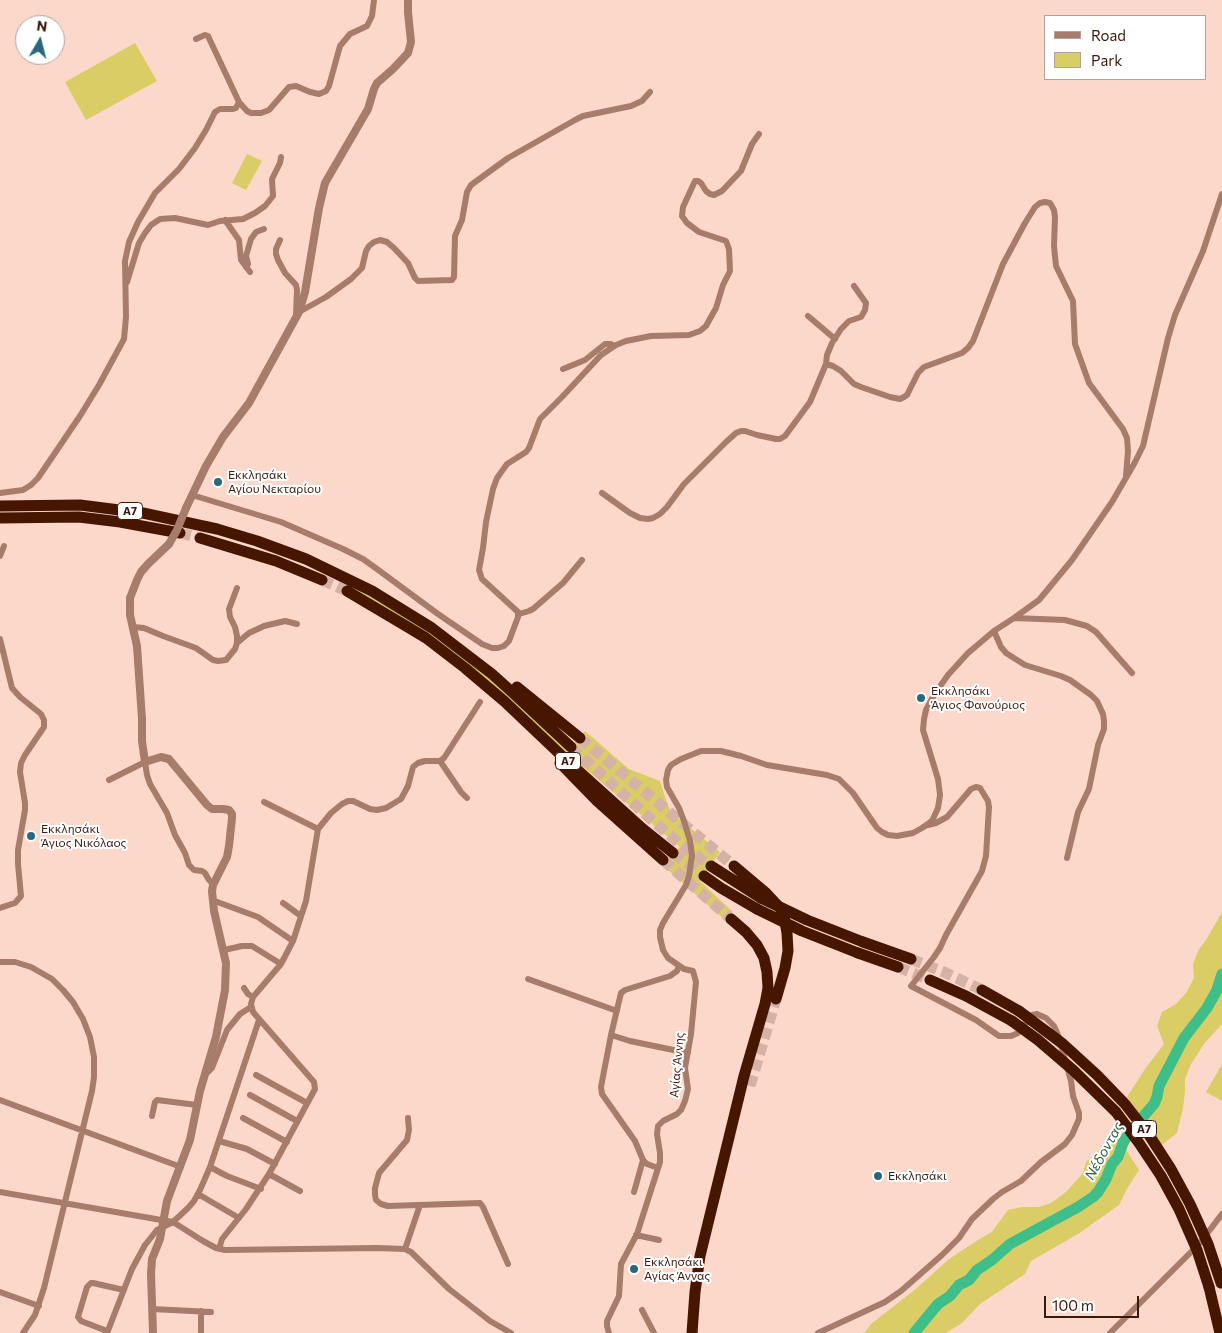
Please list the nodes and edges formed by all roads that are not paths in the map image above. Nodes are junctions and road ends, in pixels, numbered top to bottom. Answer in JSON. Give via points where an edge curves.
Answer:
{"nodes":[{"id":1,"x":374,"y":0,"type":"edge"},
{"id":2,"x":408,"y":0,"type":"edge"},
{"id":3,"x":196,"y":39,"type":"dead end"},
{"id":4,"x":650,"y":92,"type":"dead end"},
{"id":5,"x":240,"y":102,"type":"junction"},
{"id":6,"x":760,"y":134,"type":"dead end"},
{"id":7,"x":281,"y":157,"type":"dead end"},
{"id":8,"x":1222,"y":194,"type":"edge"},
{"id":9,"x":225,"y":220,"type":"junction"},
{"id":10,"x":233,"y":220,"type":"junction"},
{"id":11,"x":232,"y":228,"type":"junction"},
{"id":12,"x":264,"y":229,"type":"dead end"},
{"id":13,"x":280,"y":240,"type":"dead end"},
{"id":14,"x":125,"y":286,"type":"junction"},
{"id":15,"x":854,"y":286,"type":"dead end"},
{"id":16,"x":297,"y":315,"type":"junction"},
{"id":17,"x":808,"y":316,"type":"dead end"},
{"id":18,"x":835,"y":339,"type":"junction"},
{"id":19,"x":614,"y":346,"type":"junction"},
{"id":20,"x":826,"y":364,"type":"junction"},
{"id":21,"x":563,"y":370,"type":"dead end"},
{"id":22,"x":1126,"y":477,"type":"junction"},
{"id":23,"x":0,"y":493,"type":"edge"},
{"id":24,"x":602,"y":493,"type":"dead end"},
{"id":25,"x":192,"y":495,"type":"junction"},
{"id":26,"x":0,"y":506,"type":"edge"},
{"id":27,"x":0,"y":518,"type":"edge"},
{"id":28,"x":180,"y":533,"type":"tunnel mouth"},
{"id":29,"x":200,"y":538,"type":"tunnel mouth"},
{"id":30,"x":4,"y":546,"type":"dead end"},
{"id":31,"x":0,"y":556,"type":"edge"},
{"id":32,"x":582,"y":560,"type":"dead end"},
{"id":33,"x":322,"y":580,"type":"tunnel mouth"},
{"id":34,"x":237,"y":588,"type":"dead end"},
{"id":35,"x":347,"y":592,"type":"tunnel mouth"},
{"id":36,"x":519,"y":614,"type":"junction"},
{"id":37,"x":1014,"y":618,"type":"junction"},
{"id":38,"x":297,"y":624,"type":"dead end"},
{"id":39,"x":133,"y":627,"type":"junction"},
{"id":40,"x":994,"y":631,"type":"junction"},
{"id":41,"x":0,"y":639,"type":"edge"},
{"id":42,"x":452,"y":642,"type":"junction"},
{"id":43,"x":237,"y":643,"type":"junction"},
{"id":44,"x":1132,"y":673,"type":"dead end"},
{"id":45,"x":480,"y":702,"type":"dead end"},
{"id":46,"x":580,"y":738,"type":"tunnel mouth"},
{"id":47,"x":571,"y":747,"type":"tunnel mouth"},
{"id":48,"x":440,"y":760,"type":"junction"},
{"id":49,"x":145,"y":762,"type":"junction"},
{"id":50,"x":109,"y":780,"type":"dead end"},
{"id":51,"x":467,"y":798,"type":"dead end"},
{"id":52,"x":264,"y":802,"type":"dead end"},
{"id":53,"x":926,"y":826,"type":"junction"},
{"id":54,"x":318,"y":829,"type":"junction"},
{"id":55,"x":668,"y":857,"type":"tunnel mouth"},
{"id":56,"x":1067,"y":858,"type":"dead end"},
{"id":57,"x":711,"y":866,"type":"tunnel mouth"},
{"id":58,"x":734,"y":866,"type":"tunnel mouth"},
{"id":59,"x":704,"y":876,"type":"tunnel mouth"},
{"id":60,"x":214,"y":884,"type":"junction"},
{"id":61,"x":212,"y":900,"type":"junction"},
{"id":62,"x":283,"y":903,"type":"dead end"},
{"id":63,"x":0,"y":908,"type":"edge"},
{"id":64,"x":301,"y":916,"type":"junction"},
{"id":65,"x":731,"y":918,"type":"tunnel mouth"},
{"id":66,"x":293,"y":941,"type":"junction"},
{"id":67,"x":224,"y":950,"type":"junction"},
{"id":68,"x":911,"y":959,"type":"tunnel mouth"},
{"id":69,"x":0,"y":962,"type":"edge"},
{"id":70,"x":281,"y":964,"type":"junction"},
{"id":71,"x":679,"y":966,"type":"junction"},
{"id":72,"x":898,"y":967,"type":"tunnel mouth"},
{"id":73,"x":528,"y":979,"type":"dead end"},
{"id":74,"x":930,"y":980,"type":"tunnel mouth"},
{"id":75,"x":244,"y":988,"type":"dead end"},
{"id":76,"x":982,"y":990,"type":"tunnel mouth"},
{"id":77,"x":253,"y":997,"type":"junction"},
{"id":78,"x":776,"y":999,"type":"tunnel mouth"},
{"id":79,"x":251,"y":1007,"type":"junction"},
{"id":80,"x":616,"y":1011,"type":"junction"},
{"id":81,"x":259,"y":1020,"type":"junction"},
{"id":82,"x":611,"y":1035,"type":"junction"},
{"id":83,"x":688,"y":1053,"type":"junction"},
{"id":84,"x":205,"y":1074,"type":"junction"},
{"id":85,"x":256,"y":1075,"type":"dead end"},
{"id":86,"x":750,"y":1086,"type":"tunnel mouth"},
{"id":87,"x":250,"y":1095,"type":"dead end"},
{"id":88,"x":0,"y":1100,"type":"edge"},
{"id":89,"x":307,"y":1103,"type":"junction"},
{"id":90,"x":196,"y":1105,"type":"junction"},
{"id":91,"x":152,"y":1116,"type":"dead end"},
{"id":92,"x":243,"y":1118,"type":"dead end"},
{"id":93,"x":408,"y":1118,"type":"dead end"},
{"id":94,"x":297,"y":1121,"type":"junction"},
{"id":95,"x":83,"y":1131,"type":"junction"},
{"id":96,"x":219,"y":1141,"type":"junction"},
{"id":97,"x":287,"y":1142,"type":"junction"},
{"id":98,"x":643,"y":1160,"type":"junction"},
{"id":99,"x":723,"y":1163,"type":"junction"},
{"id":100,"x":275,"y":1164,"type":"junction"},
{"id":101,"x":181,"y":1167,"type":"junction"},
{"id":102,"x":210,"y":1167,"type":"junction"},
{"id":103,"x":658,"y":1168,"type":"junction"},
{"id":104,"x":269,"y":1174,"type":"junction"},
{"id":105,"x":261,"y":1189,"type":"junction"},
{"id":106,"x":300,"y":1191,"type":"dead end"},
{"id":107,"x":0,"y":1192,"type":"edge"},
{"id":108,"x":634,"y":1192,"type":"dead end"},
{"id":109,"x":198,"y":1194,"type":"junction"},
{"id":110,"x":65,"y":1204,"type":"junction"},
{"id":111,"x":420,"y":1205,"type":"junction"},
{"id":112,"x":1222,"y":1214,"type":"edge"},
{"id":113,"x":239,"y":1218,"type":"junction"},
{"id":114,"x":173,"y":1222,"type":"junction"},
{"id":115,"x":163,"y":1223,"type":"junction"},
{"id":116,"x":636,"y":1235,"type":"junction"},
{"id":117,"x":659,"y":1240,"type":"dead end"},
{"id":118,"x":219,"y":1248,"type":"junction"},
{"id":119,"x":406,"y":1249,"type":"junction"},
{"id":120,"x":508,"y":1264,"type":"dead end"},
{"id":121,"x":1222,"y":1284,"type":"edge"},
{"id":122,"x":124,"y":1290,"type":"junction"},
{"id":123,"x":0,"y":1292,"type":"edge"},
{"id":124,"x":39,"y":1306,"type":"junction"},
{"id":125,"x":152,"y":1309,"type":"junction"},
{"id":126,"x":642,"y":1310,"type":"dead end"},
{"id":127,"x":201,"y":1311,"type":"junction"},
{"id":128,"x":211,"y":1312,"type":"dead end"},
{"id":129,"x":107,"y":1332,"type":"edge"},
{"id":130,"x":23,"y":1333,"type":"edge"},
{"id":131,"x":152,"y":1333,"type":"edge"},
{"id":132,"x":201,"y":1333,"type":"edge"},
{"id":133,"x":510,"y":1333,"type":"edge"},
{"id":134,"x":609,"y":1333,"type":"edge"},
{"id":135,"x":654,"y":1333,"type":"edge"},
{"id":136,"x":692,"y":1333,"type":"edge"},
{"id":137,"x":818,"y":1333,"type":"edge"},
{"id":138,"x":1110,"y":1333,"type":"edge"},
{"id":139,"x":1220,"y":1333,"type":"edge"}],
"edges":[{"from":1,"to":5,"type":"street","via":[[367,26],[350,34],[340,46],[329,86],[323,93],[314,94],[296,86],[289,87],[269,110],[261,113],[247,111]]},
{"from":2,"to":16,"type":"street","via":[[411,42],[408,53],[377,83],[368,109],[325,183],[305,292]]},
{"from":3,"to":5,"type":"street","via":[[208,36]]},
{"from":4,"to":16,"type":"street","via":[[631,106],[575,120],[508,158],[471,185],[455,236],[452,280],[418,281],[408,263],[387,242],[380,240],[369,246],[362,268],[351,279]]},
{"from":5,"to":14,"type":"street","via":[[236,108],[215,112],[179,169],[150,200],[126,251]]},
{"from":6,"to":19,"type":"street","via":[[752,144],[741,171],[722,191],[710,194],[696,181],[683,207],[682,216],[687,223],[699,232],[726,241],[729,249],[730,271],[706,326],[696,334],[651,336]]},
{"from":7,"to":10,"type":"street","via":[[272,179],[273,196],[270,200],[261,210]]},
{"from":8,"to":22,"type":"street","via":[[1168,338],[1143,446]]},
{"from":9,"to":10,"type":"street"},
{"from":9,"to":11,"type":"street"},
{"from":9,"to":14,"type":"street","via":[[208,225],[175,218],[160,219],[151,225],[139,243]]},
{"from":10,"to":11,"type":"street"},
{"from":11,"to":12,"type":"street","via":[[239,240],[241,260],[248,270],[246,256],[251,239]]},
{"from":13,"to":16,"type":"street","via":[[276,254],[296,286]]},
{"from":14,"to":23,"type":"street","via":[[124,339],[99,385],[38,478],[23,490]]},
{"from":15,"to":18,"type":"street","via":[[866,303],[865,310],[858,319],[849,321]]},
{"from":16,"to":25,"type":"street","via":[[252,398],[223,437]]},
{"from":17,"to":18,"type":"street"},
{"from":18,"to":20,"type":"street"},
{"from":19,"to":21,"type":"street","via":[[605,344],[585,360]]},
{"from":19,"to":36,"type":"street","via":[[597,358],[542,416],[528,450],[507,464],[494,482],[479,573]]},
{"from":20,"to":22,"type":"street","via":[[841,371],[854,384],[890,397],[904,397],[924,367],[968,348],[1003,264],[1025,223],[1040,203],[1050,203],[1055,218],[1056,266],[1073,301],[1075,344],[1089,383],[1127,438]]},
{"from":20,"to":24,"type":"street","via":[[810,402],[785,436],[776,439],[746,431],[736,433],[684,484],[660,514],[653,518],[640,518]]},
{"from":22,"to":37,"type":"street","via":[[1072,560],[1039,600]]},
{"from":25,"to":36,"type":"street","via":[[281,522],[343,549],[377,569],[487,647],[498,648],[507,644]]},
{"from":25,"to":39,"type":"street","bridge":true,"via":[[169,544],[137,580],[130,598]]},
{"from":26,"to":42,"type":"highway","number":"Α7","via":[[103,507],[164,517],[233,534],[306,559],[352,580]]},
{"from":27,"to":28,"type":"highway","number":"Α7","via":[[79,517]]},
{"from":29,"to":33,"type":"highway","via":[[276,561]]},
{"from":30,"to":31,"type":"street"},
{"from":32,"to":36,"type":"street","via":[[540,603]]},
{"from":34,"to":43,"type":"street","via":[[229,609]]},
{"from":35,"to":55,"type":"highway","via":[[406,626],[465,668],[598,802]]},
{"from":37,"to":40,"type":"street"},
{"from":37,"to":44,"type":"street","via":[[1066,620],[1087,626]]},
{"from":38,"to":43,"type":"street","via":[[285,622],[264,626]]},
{"from":39,"to":43,"type":"street","via":[[144,628],[196,648],[218,662],[230,657]]},
{"from":39,"to":49,"type":"street"},
{"from":40,"to":53,"type":"street","via":[[948,675],[924,715],[924,730],[940,795],[936,813]]},
{"from":40,"to":56,"type":"street","via":[[1006,653],[1025,665],[1070,680],[1097,701],[1103,714],[1104,729]]},
{"from":41,"to":63,"type":"street","via":[[12,688],[44,720],[44,727],[21,763],[26,803],[18,850],[21,896],[16,902]]},
{"from":42,"to":46,"type":"highway","via":[[509,681]]},
{"from":42,"to":47,"type":"highway","number":"Α7"},
{"from":45,"to":48,"type":"street","via":[[448,753]]},
{"from":48,"to":51,"type":"street"},
{"from":48,"to":54,"type":"street","via":[[418,763],[404,794],[396,803],[378,810],[348,801],[331,813]]},
{"from":49,"to":50,"type":"street"},
{"from":49,"to":60,"type":"street","via":[[150,784],[167,813],[189,865],[205,873]]},
{"from":49,"to":60,"type":"street","via":[[161,757],[169,760],[210,808],[225,809],[231,813],[227,857]]},
{"from":52,"to":54,"type":"street"},
{"from":53,"to":71,"type":"street","name":"Αγίας Άννης","via":[[907,835],[882,832],[853,793],[839,779],[827,775],[767,765],[721,751],[701,751],[681,759],[671,765],[666,784],[688,834],[692,855],[686,885],[661,927],[660,940],[668,958]]},
{"from":53,"to":137,"type":"street","name":"Αγίας Άννης","via":[[947,817],[976,787],[988,801],[986,856],[982,871],[940,948],[911,986],[1003,1037],[1018,1033],[1032,1015],[1046,1018],[1058,1035],[1079,1119],[1065,1144],[1021,1181],[993,1199],[942,1255],[901,1291],[885,1302]]},
{"from":54,"to":64,"type":"street"},
{"from":57,"to":68,"type":"highway","bridge":true,"via":[[761,898],[807,920]]},
{"from":58,"to":78,"type":"highway","via":[[766,892],[784,916],[788,951]]},
{"from":59,"to":72,"type":"highway","bridge":true,"via":[[757,909],[802,931]]},
{"from":60,"to":61,"type":"street"},
{"from":61,"to":66,"type":"street","via":[[261,919]]},
{"from":61,"to":67,"type":"street"},
{"from":62,"to":64,"type":"street"},
{"from":64,"to":66,"type":"street"},
{"from":65,"to":99,"type":"highway","via":[[757,945],[764,958],[768,988]]},
{"from":66,"to":70,"type":"street"},
{"from":67,"to":70,"type":"street","via":[[252,946]]},
{"from":67,"to":84,"type":"street","via":[[226,990]]},
{"from":69,"to":95,"type":"street","via":[[23,964],[52,979],[83,1019],[90,1037],[94,1082]]},
{"from":70,"to":77,"type":"street"},
{"from":71,"to":80,"type":"street","via":[[670,976],[622,992]]},
{"from":71,"to":83,"type":"street","name":"Αγίας Άννης","via":[[694,971],[696,982]]},
{"from":73,"to":80,"type":"street"},
{"from":74,"to":139,"type":"highway","number":"Α7","bridge":true,"via":[[1012,1021],[1079,1074],[1116,1112],[1161,1176],[1179,1209],[1197,1250]]},
{"from":75,"to":77,"type":"street"},
{"from":76,"to":121,"type":"highway","number":"Α7","bridge":true,"via":[[1019,1011],[1063,1044],[1125,1104],[1172,1169],[1208,1244]]},
{"from":77,"to":79,"type":"street"},
{"from":79,"to":81,"type":"street"},
{"from":79,"to":84,"type":"street","via":[[240,1014],[228,1030],[212,1068]]},
{"from":80,"to":82,"type":"street"},
{"from":81,"to":89,"type":"street","via":[[315,1084]]},
{"from":81,"to":96,"type":"street"},
{"from":82,"to":83,"type":"street"},
{"from":82,"to":98,"type":"street","via":[[601,1093],[635,1141]]},
{"from":83,"to":103,"type":"street","name":"Αγίας Άννης","via":[[685,1068],[688,1089],[684,1105],[680,1112],[661,1122],[657,1128],[661,1155]]},
{"from":84,"to":90,"type":"street"},
{"from":85,"to":89,"type":"street"},
{"from":86,"to":99,"type":"highway"},
{"from":87,"to":94,"type":"street"},
{"from":88,"to":95,"type":"street"},
{"from":89,"to":94,"type":"street"},
{"from":90,"to":91,"type":"street","via":[[157,1100]]},
{"from":90,"to":101,"type":"street"},
{"from":92,"to":97,"type":"street"},
{"from":93,"to":111,"type":"street","via":[[406,1142],[380,1171],[375,1195],[378,1202],[385,1205]]},
{"from":94,"to":97,"type":"street"},
{"from":95,"to":101,"type":"street"},
{"from":95,"to":110,"type":"street"},
{"from":96,"to":100,"type":"street","via":[[248,1149]]},
{"from":96,"to":102,"type":"street"},
{"from":97,"to":100,"type":"street"},
{"from":98,"to":103,"type":"street"},
{"from":98,"to":108,"type":"street"},
{"from":99,"to":136,"type":"highway","via":[[700,1256]]},
{"from":100,"to":104,"type":"street"},
{"from":101,"to":115,"type":"street","via":[[167,1202]]},
{"from":102,"to":105,"type":"street"},
{"from":102,"to":109,"type":"street"},
{"from":103,"to":116,"type":"street","name":"Αγίας Άννης"},
{"from":104,"to":105,"type":"street"},
{"from":104,"to":106,"type":"street"},
{"from":105,"to":113,"type":"street"},
{"from":107,"to":110,"type":"street"},
{"from":109,"to":113,"type":"street"},
{"from":109,"to":114,"type":"street"},
{"from":110,"to":115,"type":"street"},
{"from":110,"to":124,"type":"street"},
{"from":111,"to":119,"type":"street"},
{"from":111,"to":120,"type":"street","via":[[482,1204]]},
{"from":112,"to":138,"type":"street","via":[[1199,1244]]},
{"from":113,"to":118,"type":"street"},
{"from":114,"to":115,"type":"street"},
{"from":114,"to":118,"type":"street"},
{"from":115,"to":122,"type":"street","via":[[141,1251]]},
{"from":115,"to":125,"type":"street","via":[[152,1264]]},
{"from":116,"to":117,"type":"street"},
{"from":116,"to":134,"type":"street","name":"Αγίας Άννης","via":[[621,1266],[620,1294],[607,1321]]},
{"from":118,"to":119,"type":"street"},
{"from":119,"to":133,"type":"street","via":[[449,1289]]},
{"from":122,"to":129,"type":"street"},
{"from":122,"to":129,"type":"street","via":[[93,1283],[87,1287],[78,1317]]},
{"from":123,"to":124,"type":"street"},
{"from":124,"to":130,"type":"street"},
{"from":125,"to":127,"type":"street"},
{"from":125,"to":131,"type":"street"},
{"from":126,"to":135,"type":"street"},
{"from":127,"to":128,"type":"street"},
{"from":127,"to":132,"type":"street"}]}
